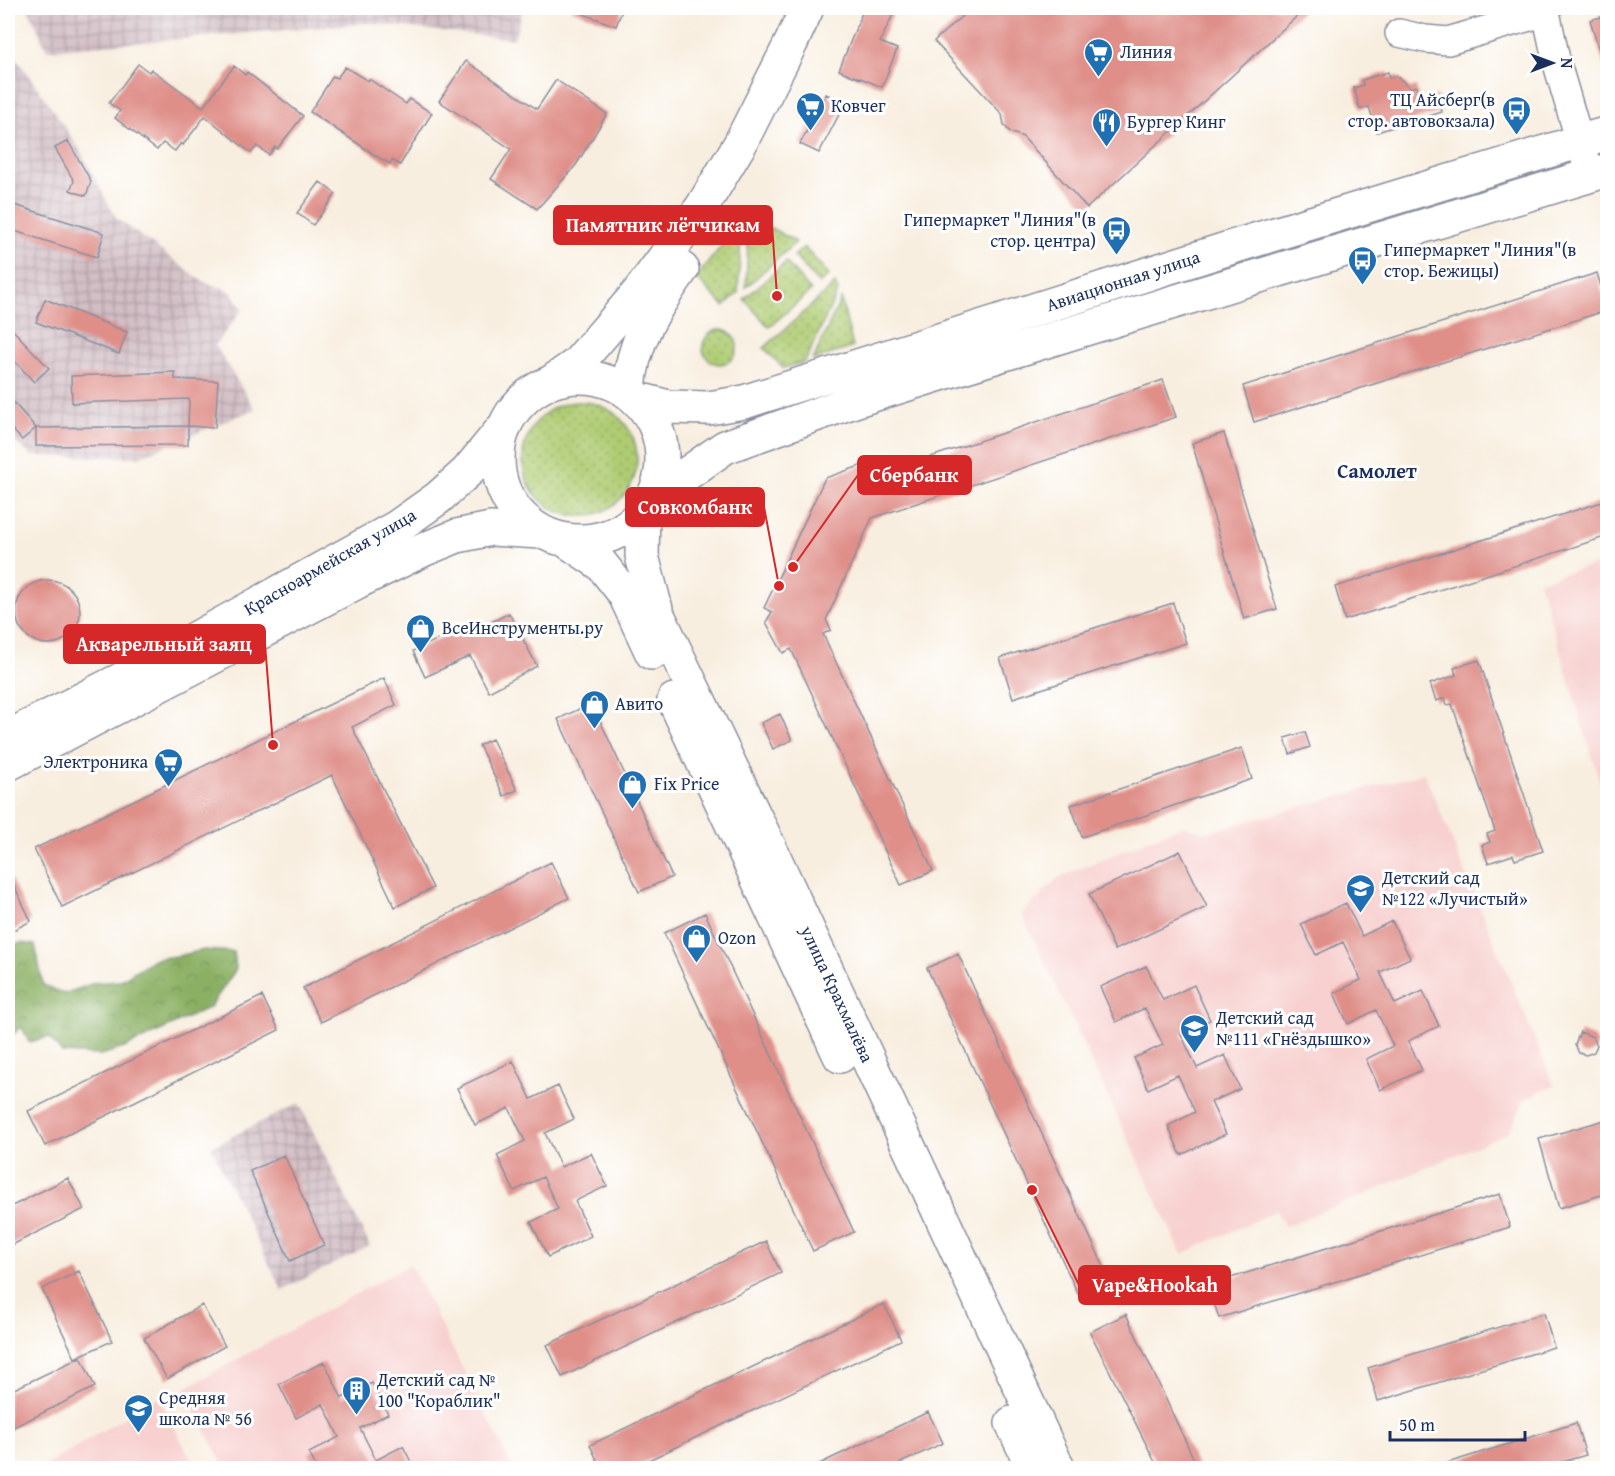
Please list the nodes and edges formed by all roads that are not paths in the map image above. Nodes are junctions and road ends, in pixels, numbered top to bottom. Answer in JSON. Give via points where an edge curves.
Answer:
{"nodes":[{"id":1,"x":807,"y":8,"type":"edge"},
{"id":2,"x":831,"y":8,"type":"edge"},
{"id":3,"x":1399,"y":33,"type":"dead end"},
{"id":4,"x":1594,"y":137,"type":"edge"},
{"id":5,"x":1599,"y":173,"type":"edge"},
{"id":6,"x":553,"y":381,"type":"junction"},
{"id":7,"x":633,"y":396,"type":"junction"},
{"id":8,"x":504,"y":427,"type":"junction"},
{"id":9,"x":648,"y":505,"type":"junction"},
{"id":10,"x":554,"y":536,"type":"junction"},
{"id":11,"x":8,"y":737,"type":"edge"},
{"id":12,"x":8,"y":764,"type":"edge"},
{"id":13,"x":1033,"y":1468,"type":"edge"},
{"id":14,"x":1058,"y":1468,"type":"edge"}],
"edges":[{"from":1,"to":6,"type":"main road","via":[[740,144],[702,207],[639,292],[577,364]]},
{"from":2,"to":7,"type":"main road","via":[[759,156],[659,302],[636,347],[630,373]]},
{"from":3,"to":4,"type":"street","via":[[1448,41],[1546,12],[1557,64]]},
{"from":4,"to":5,"type":"street"},
{"from":4,"to":7,"type":"main road","name":"Авиационная улица","via":[[744,402],[709,408],[668,407]]},
{"from":5,"to":9,"type":"main road","name":"Авиационная улица","via":[[860,399],[725,447]]},
{"from":6,"to":7,"type":"main road","via":[[592,377],[611,382]]},
{"from":6,"to":8,"type":"main road","via":[[525,398]]},
{"from":7,"to":9,"type":"main road","via":[[653,420],[662,445],[662,472]]},
{"from":8,"to":10,"type":"main road","via":[[498,450],[499,475],[507,497],[521,517]]},
{"from":8,"to":11,"type":"main road","name":"Красноармейская улица","via":[[468,472],[397,527],[128,676]]},
{"from":9,"to":10,"type":"main road","via":[[621,531],[595,541]]},
{"from":9,"to":14,"type":"main road","name":"улица Крахмалёва","via":[[642,556],[657,613]]},
{"from":10,"to":12,"type":"main road","name":"Красноармейская улица","via":[[491,529],[457,536],[425,549]]},
{"from":10,"to":13,"type":"main road","name":"улица Крахмалёва","via":[[601,564],[624,593]]}]}
